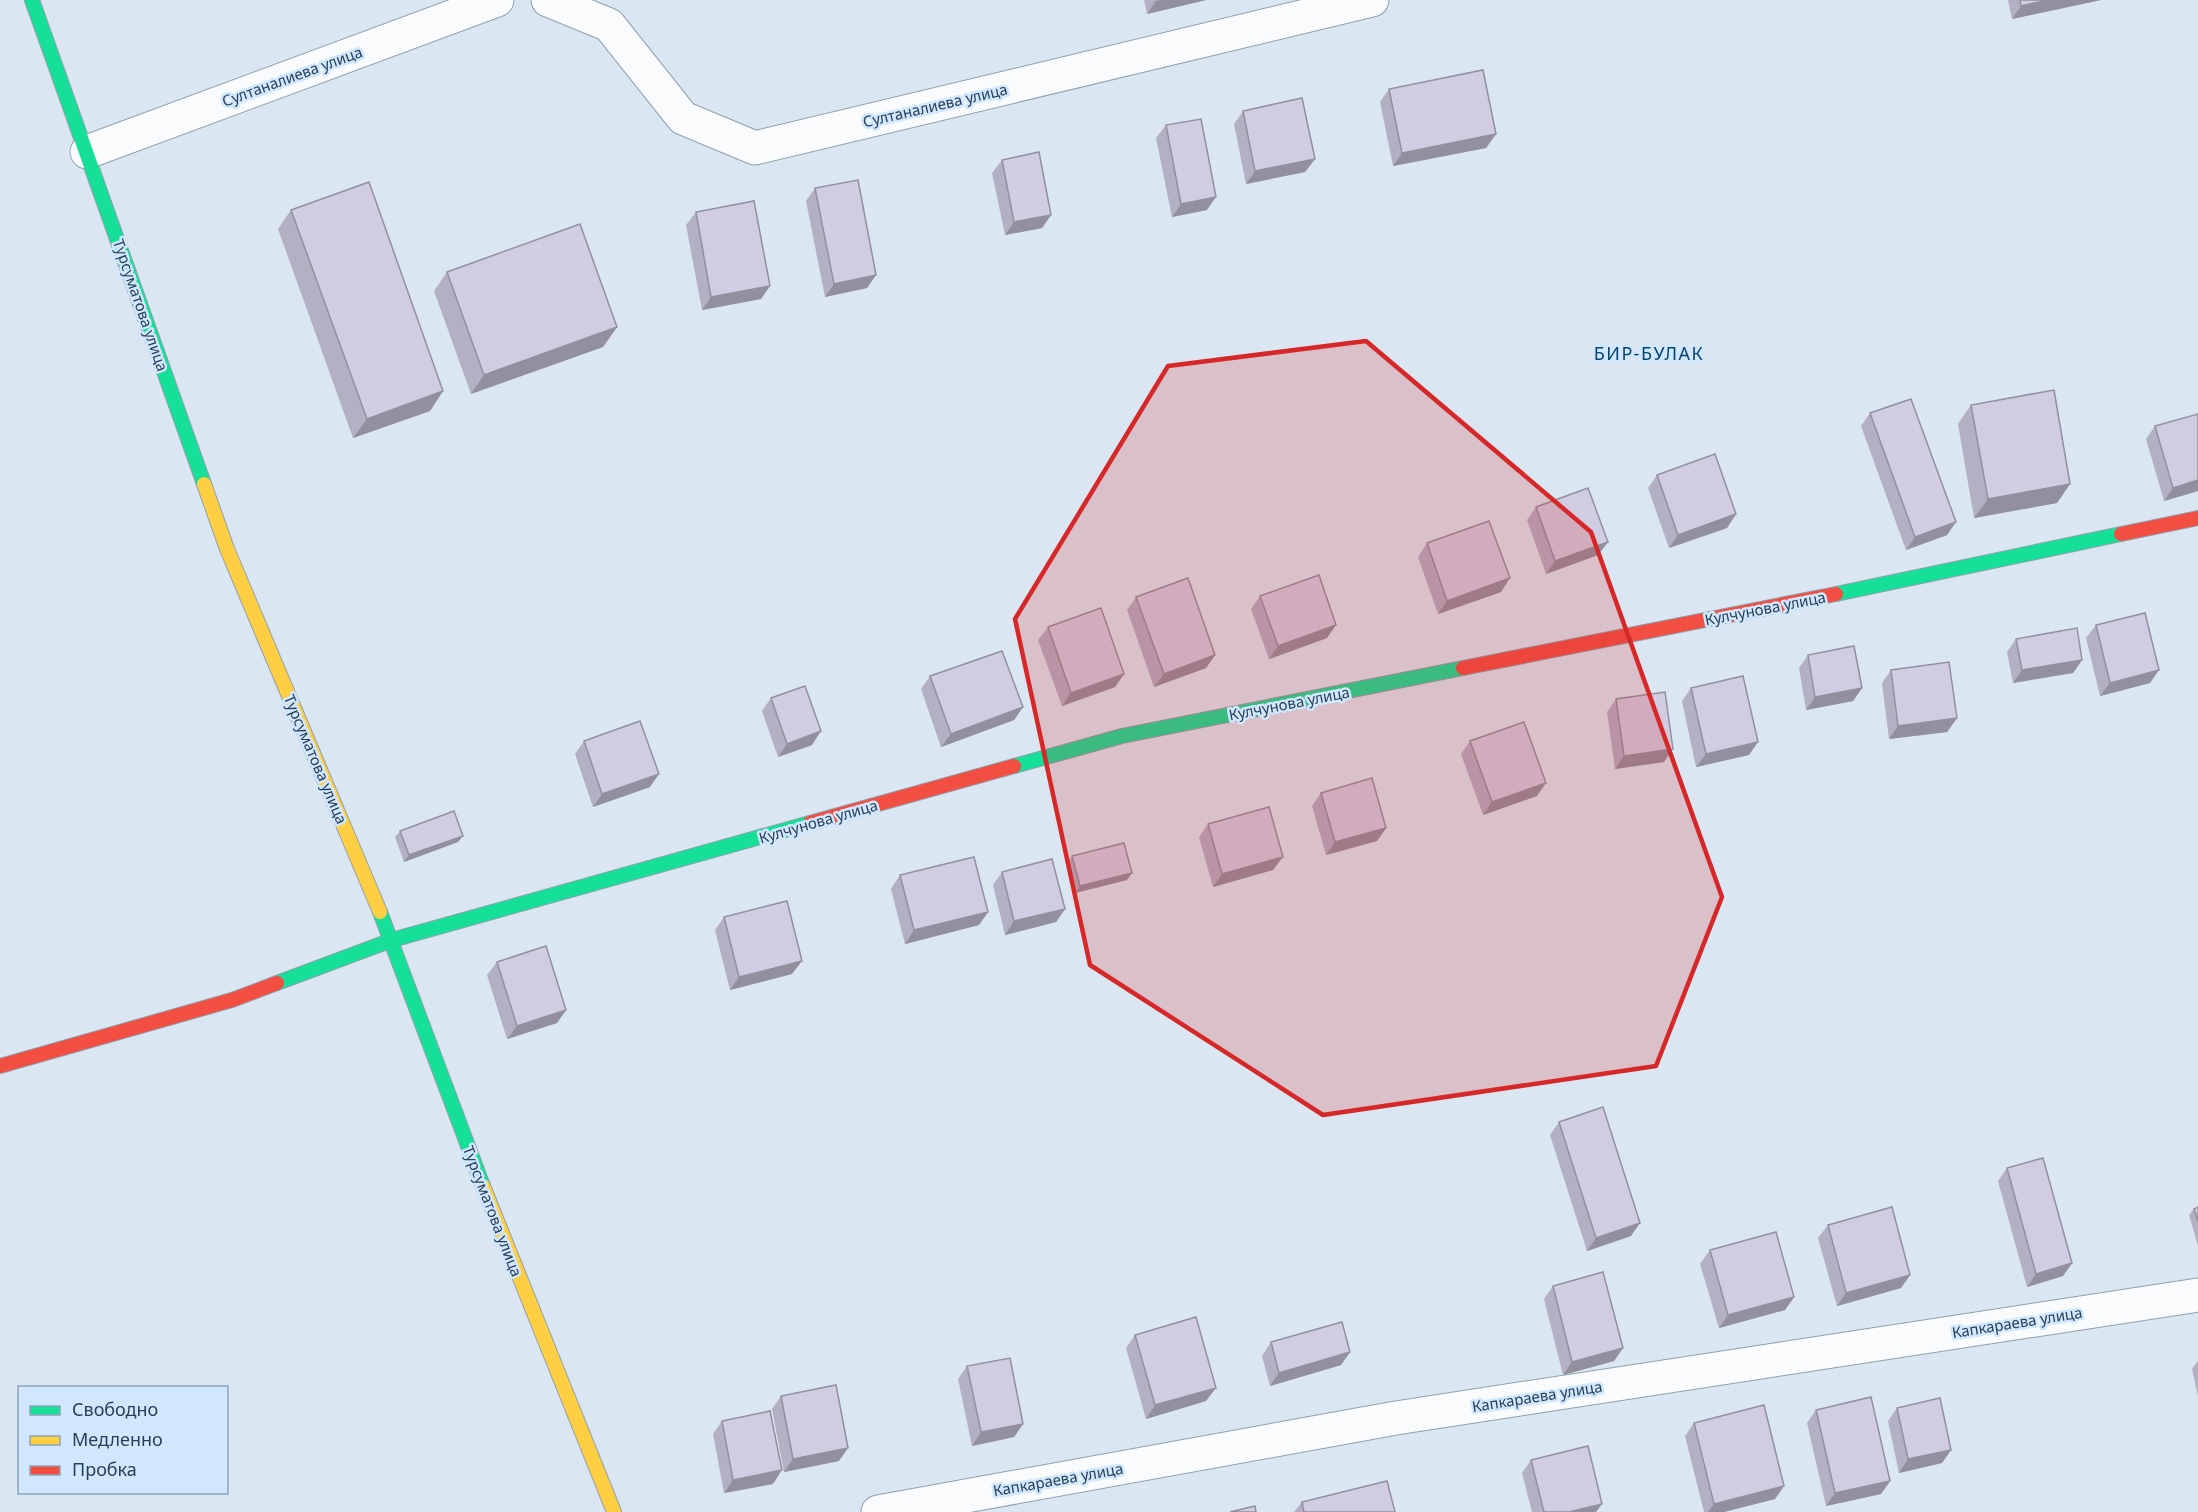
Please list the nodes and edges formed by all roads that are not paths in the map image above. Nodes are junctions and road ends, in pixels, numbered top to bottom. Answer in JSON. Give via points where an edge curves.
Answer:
{"nodes":[{"id":1,"x":32,"y":0,"type":"edge"},
{"id":2,"x":497,"y":0,"type":"edge"},
{"id":3,"x":548,"y":0,"type":"edge"},
{"id":4,"x":1372,"y":0,"type":"edge"},
{"id":5,"x":87,"y":152,"type":"junction"},
{"id":6,"x":2198,"y":518,"type":"edge"},
{"id":7,"x":392,"y":940,"type":"junction"},
{"id":8,"x":0,"y":1066,"type":"edge"},
{"id":9,"x":2198,"y":1295,"type":"edge"},
{"id":10,"x":614,"y":1512,"type":"edge"},
{"id":11,"x":878,"y":1512,"type":"edge"}],
"edges":[{"from":1,"to":5,"type":"street","name":"Турсуматова улица"},
{"from":2,"to":5,"type":"street","name":"Султаналиева улица"},
{"from":3,"to":4,"type":"street","name":"Султаналиева улица","via":[[609,25],[683,118],[755,148]]},
{"from":5,"to":7,"type":"street","name":"Турсуматова улица","via":[[228,549]]},
{"from":6,"to":7,"type":"street","name":"Кулчунова улица","via":[[1122,736]]},
{"from":7,"to":8,"type":"street","name":"Кулчунова улица","via":[[232,1000]]},
{"from":7,"to":10,"type":"street","name":"Турсуматова улица","via":[[506,1248]]},
{"from":9,"to":11,"type":"street","name":"Капкараева улица","via":[[1396,1418]]}]}
